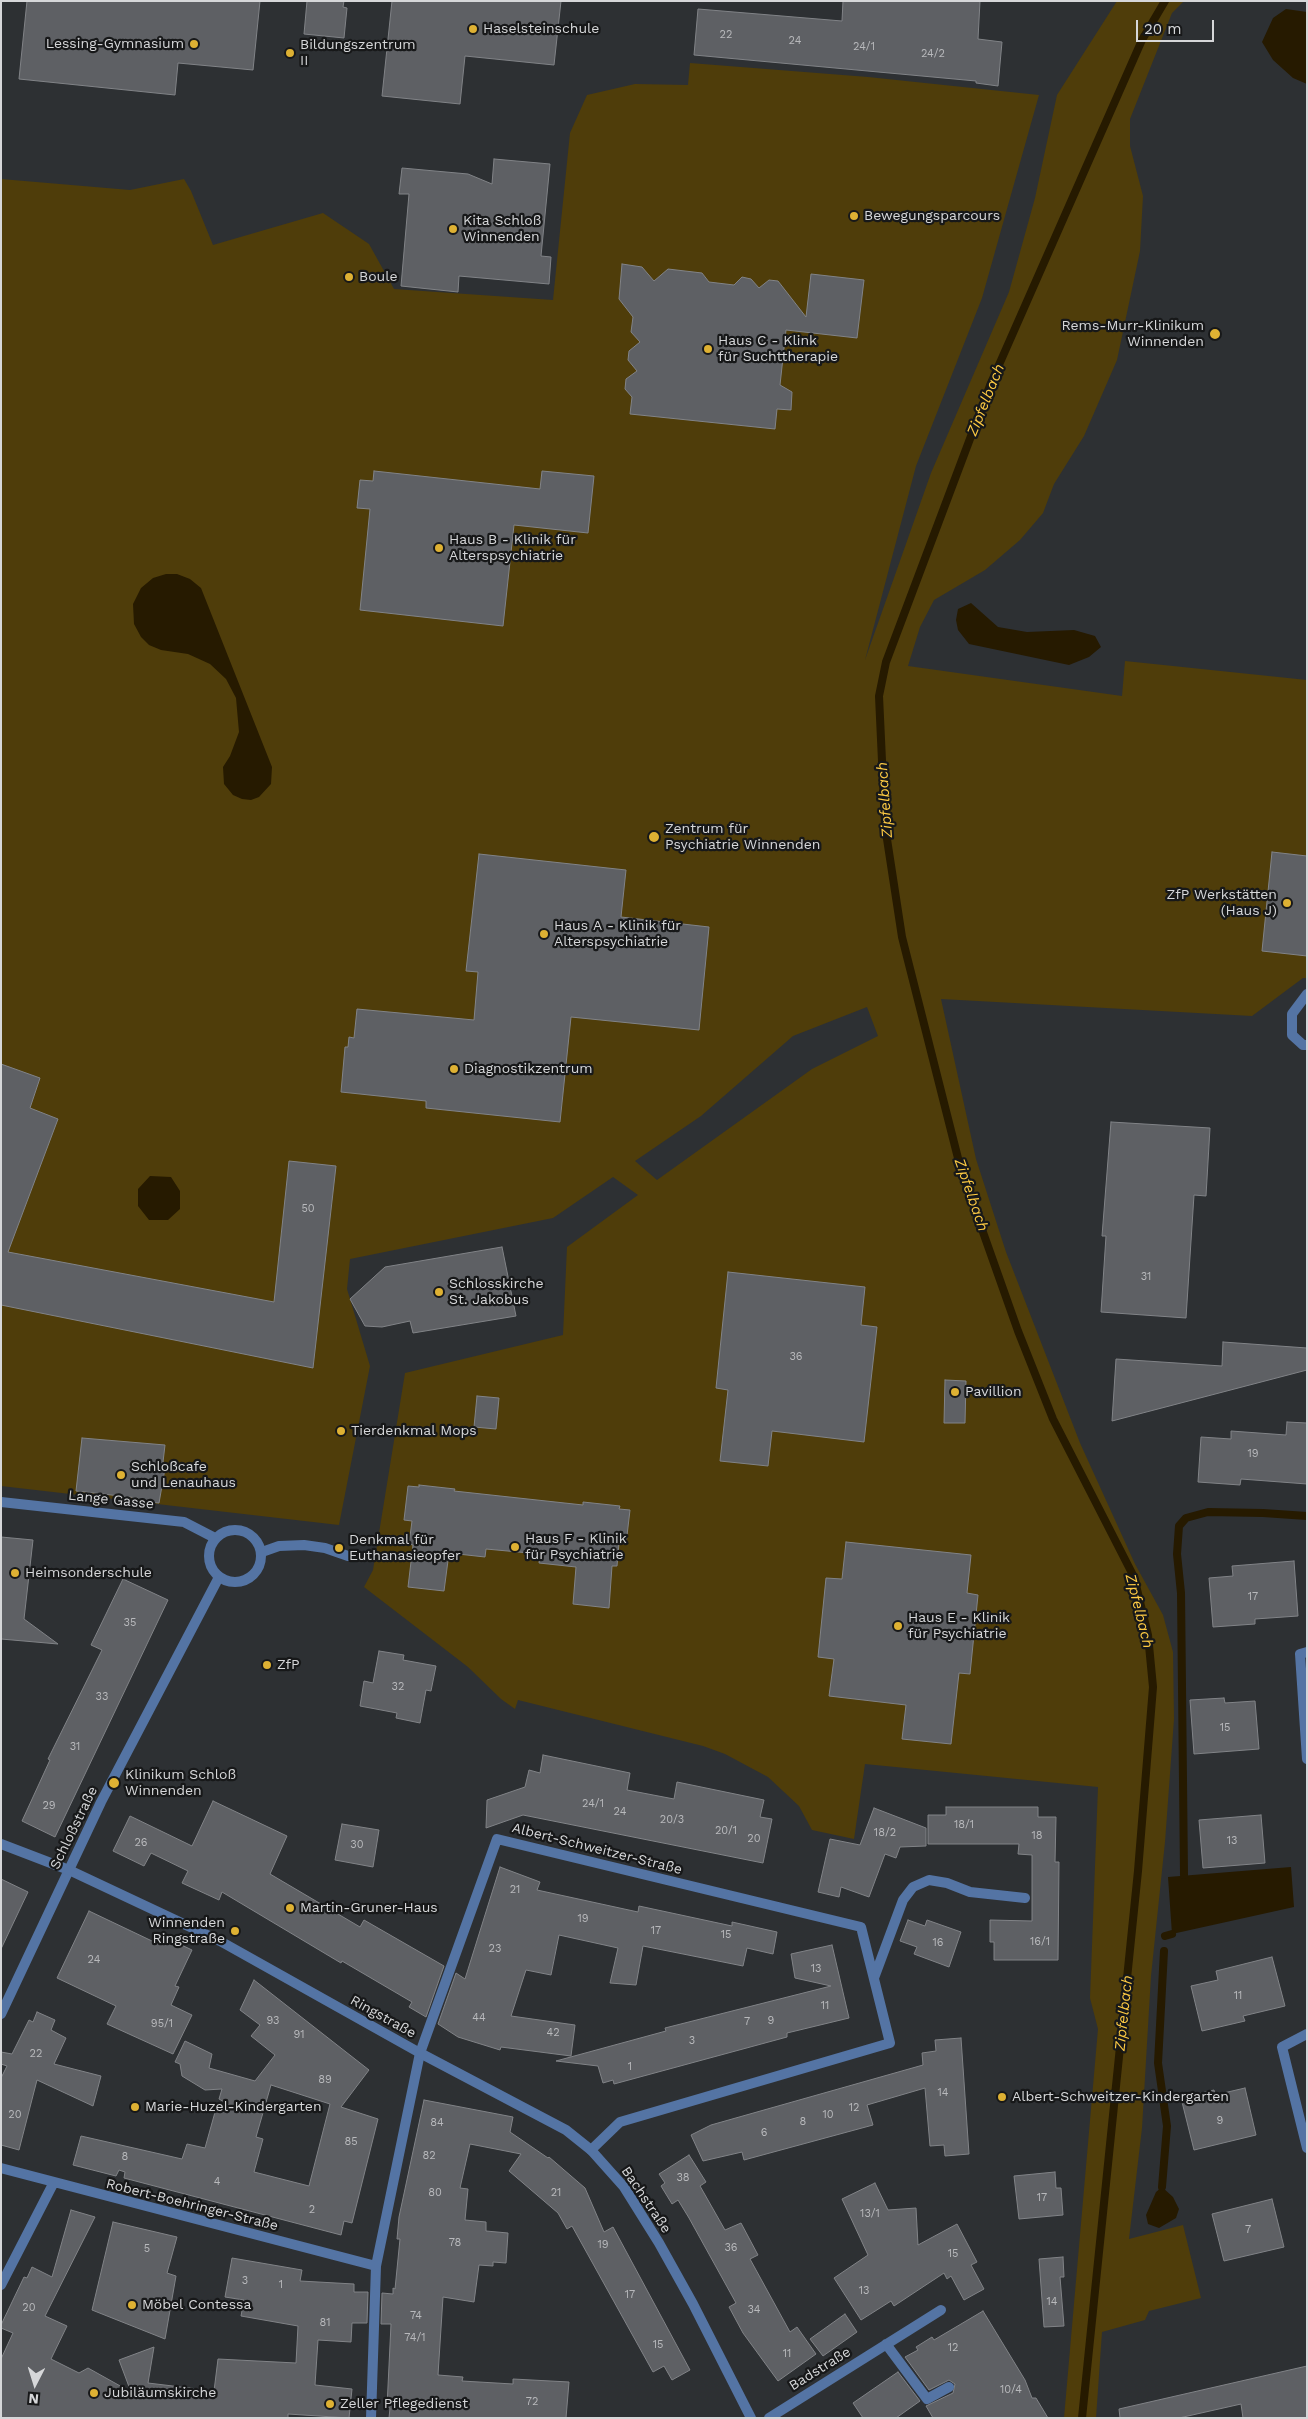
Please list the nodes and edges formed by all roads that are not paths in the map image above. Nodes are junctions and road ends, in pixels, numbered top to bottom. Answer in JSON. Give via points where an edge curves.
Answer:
{"nodes":[{"id":1,"x":1307,"y":994,"type":"edge"},
{"id":2,"x":1307,"y":1045,"type":"edge"},
{"id":3,"x":1,"y":1502,"type":"edge"},
{"id":4,"x":215,"y":1538,"type":"junction"},
{"id":5,"x":262,"y":1552,"type":"junction"},
{"id":6,"x":348,"y":1556,"type":"dead end"},
{"id":7,"x":219,"y":1577,"type":"junction"},
{"id":8,"x":1307,"y":1652,"type":"edge"},
{"id":9,"x":1307,"y":1759,"type":"edge"},
{"id":10,"x":1,"y":1844,"type":"edge"},
{"id":11,"x":69,"y":1870,"type":"junction"},
{"id":12,"x":1025,"y":1898,"type":"dead end"},
{"id":13,"x":874,"y":1978,"type":"junction"},
{"id":14,"x":1,"y":2014,"type":"edge"},
{"id":15,"x":1307,"y":2034,"type":"edge"},
{"id":16,"x":420,"y":2053,"type":"junction"},
{"id":17,"x":1307,"y":2148,"type":"edge"},
{"id":18,"x":591,"y":2150,"type":"junction"},
{"id":19,"x":1,"y":2168,"type":"edge"},
{"id":20,"x":53,"y":2184,"type":"junction"},
{"id":21,"x":376,"y":2266,"type":"junction"},
{"id":22,"x":1,"y":2285,"type":"edge"},
{"id":23,"x":941,"y":2310,"type":"dead end"},
{"id":24,"x":886,"y":2344,"type":"junction"},
{"id":25,"x":949,"y":2387,"type":"dead end"},
{"id":26,"x":371,"y":2418,"type":"edge"},
{"id":27,"x":751,"y":2418,"type":"edge"},
{"id":28,"x":769,"y":2418,"type":"edge"}],
"edges":[{"from":1,"to":2,"type":"street","via":[[1292,1014],[1292,1035]]},
{"from":3,"to":4,"type":"street","name":"Lange Gasse","via":[[178,1521]]},
{"from":4,"to":5,"type":"street","via":[[230,1530],[247,1531]]},
{"from":4,"to":7,"type":"street","via":[[208,1554],[209,1562]]},
{"from":5,"to":6,"type":"street","via":[[279,1546],[304,1545]]},
{"from":5,"to":7,"type":"street","via":[[258,1569],[244,1581]]},
{"from":7,"to":11,"type":"street","name":"Schloßstraße","via":[[101,1802]]},
{"from":8,"to":9,"type":"street","via":[[1300,1654]]},
{"from":10,"to":11,"type":"street","name":"Ringstraße"},
{"from":11,"to":14,"type":"street","name":"Schloßstraße"},
{"from":11,"to":16,"type":"street","name":"Ringstraße","via":[[220,1941]]},
{"from":12,"to":13,"type":"street","via":[[970,1892],[929,1880],[913,1887],[903,1900]]},
{"from":13,"to":16,"type":"street","name":"Albert-Schweitzer-Straße","via":[[861,1927],[497,1839]]},
{"from":13,"to":18,"type":"street","name":"Albert-Schweitzer-Straße","via":[[890,2043],[620,2122]]},
{"from":15,"to":17,"type":"street","via":[[1282,2047]]},
{"from":16,"to":18,"type":"street","name":"Bachstraße","via":[[566,2130]]},
{"from":16,"to":21,"type":"street","name":"Ringstraße"},
{"from":18,"to":27,"type":"street","name":"Bachstraße","via":[[624,2187],[659,2243]]},
{"from":19,"to":20,"type":"street","name":"Robert-Boehringer-Straße"},
{"from":20,"to":21,"type":"street","name":"Robert-Boehringer-Straße"},
{"from":20,"to":22,"type":"street"},
{"from":21,"to":26,"type":"street","name":"Ringstraße"},
{"from":23,"to":24,"type":"street","name":"Badstraße"},
{"from":24,"to":25,"type":"street","via":[[927,2399]]},
{"from":24,"to":28,"type":"street","name":"Badstraße"}]}
